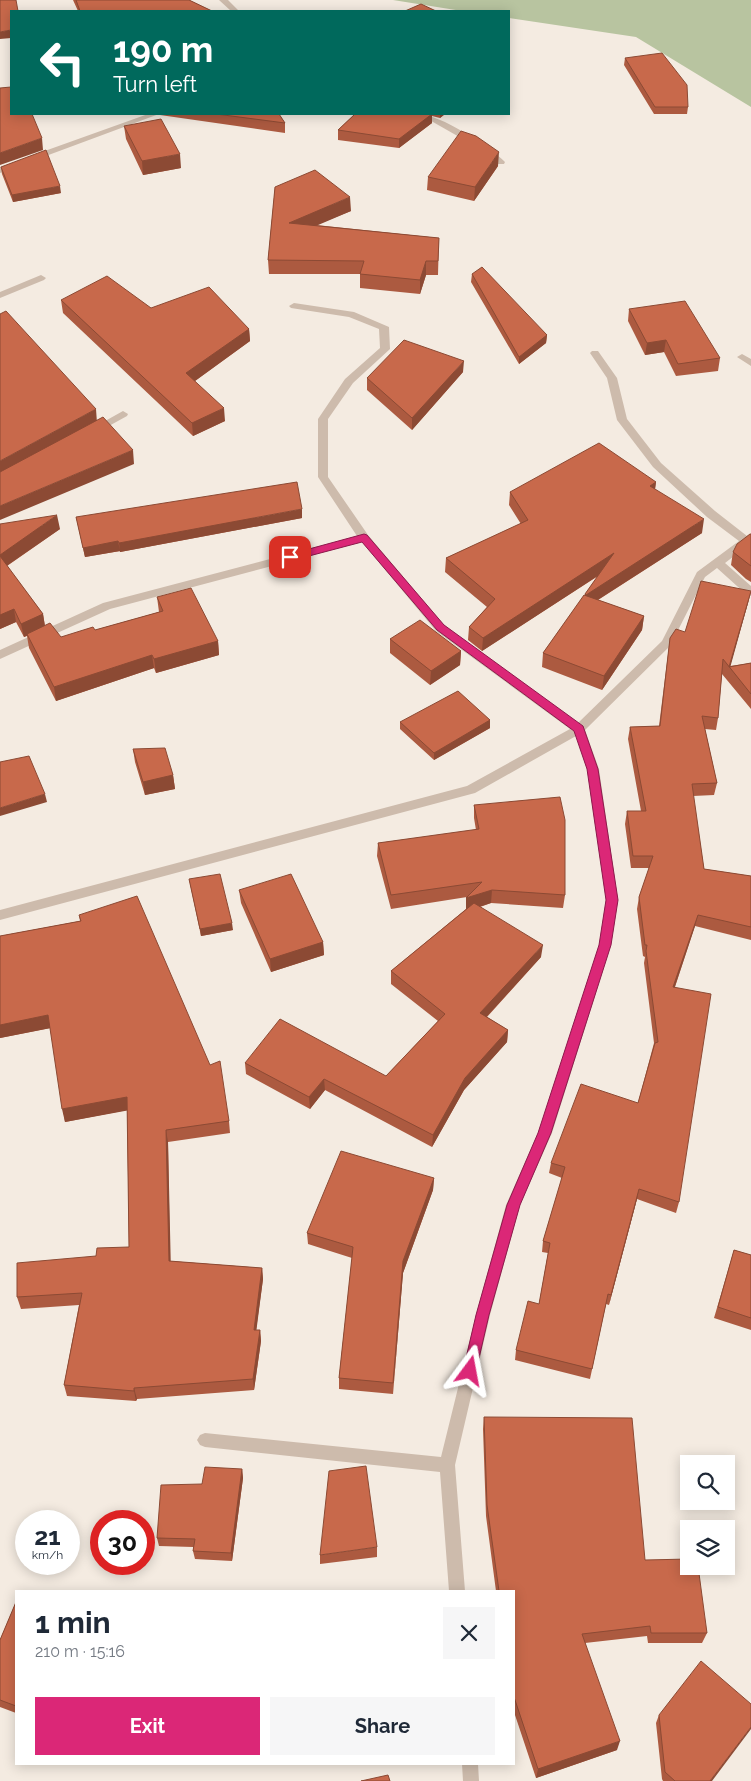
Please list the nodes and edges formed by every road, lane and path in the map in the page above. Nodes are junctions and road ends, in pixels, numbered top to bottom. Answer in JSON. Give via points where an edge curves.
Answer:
{"nodes":[{"id":1,"x":223,"y":0,"type":"edge"},
{"id":2,"x":234,"y":10,"type":"edge"},
{"id":3,"x":152,"y":115,"type":"edge"},
{"id":4,"x":425,"y":115,"type":"edge"},
{"id":5,"x":501,"y":162,"type":"edge"},
{"id":6,"x":0,"y":170,"type":"edge"},
{"id":7,"x":41,"y":278,"type":"dead end"},
{"id":8,"x":0,"y":295,"type":"edge"},
{"id":9,"x":294,"y":306,"type":"dead end"},
{"id":10,"x":595,"y":353,"type":"dead end"},
{"id":11,"x":123,"y":414,"type":"dead end"},
{"id":12,"x":82,"y":437,"type":"edge"},
{"id":13,"x":364,"y":538,"type":"junction"},
{"id":14,"x":749,"y":539,"type":"edge"},
{"id":15,"x":718,"y":563,"type":"junction"},
{"id":16,"x":751,"y":592,"type":"edge"},
{"id":17,"x":0,"y":656,"type":"edge"},
{"id":18,"x":579,"y":728,"type":"junction"},
{"id":19,"x":0,"y":915,"type":"edge"},
{"id":20,"x":205,"y":1440,"type":"dead end"},
{"id":21,"x":448,"y":1465,"type":"junction"},
{"id":22,"x":457,"y":1590,"type":"edge"},
{"id":23,"x":470,"y":1765,"type":"edge"},
{"id":24,"x":471,"y":1781,"type":"edge"}],
"edges":[{"from":1,"to":2,"type":"street"},
{"from":3,"to":6,"type":"street"},
{"from":4,"to":5,"type":"street","via":[[471,140]]},
{"from":7,"to":8,"type":"street"},
{"from":9,"to":13,"type":"street","via":[[351,314],[384,327],[385,349],[349,381],[323,419],[323,477]]},
{"from":10,"to":14,"type":"street","via":[[612,378],[622,420],[658,465],[711,514]]},
{"from":11,"to":12,"type":"street"},
{"from":13,"to":17,"type":"street","via":[[107,606]]},
{"from":13,"to":18,"type":"street","via":[[440,628]]},
{"from":14,"to":15,"type":"street"},
{"from":15,"to":16,"type":"street"},
{"from":15,"to":18,"type":"street","via":[[701,575],[666,643]]},
{"from":18,"to":19,"type":"street","via":[[471,790]]},
{"from":18,"to":21,"type":"street","via":[[593,769],[612,900],[605,945],[544,1133],[513,1205]]},
{"from":20,"to":21,"type":"street"},
{"from":21,"to":22,"type":"street"},
{"from":23,"to":24,"type":"street"}]}
